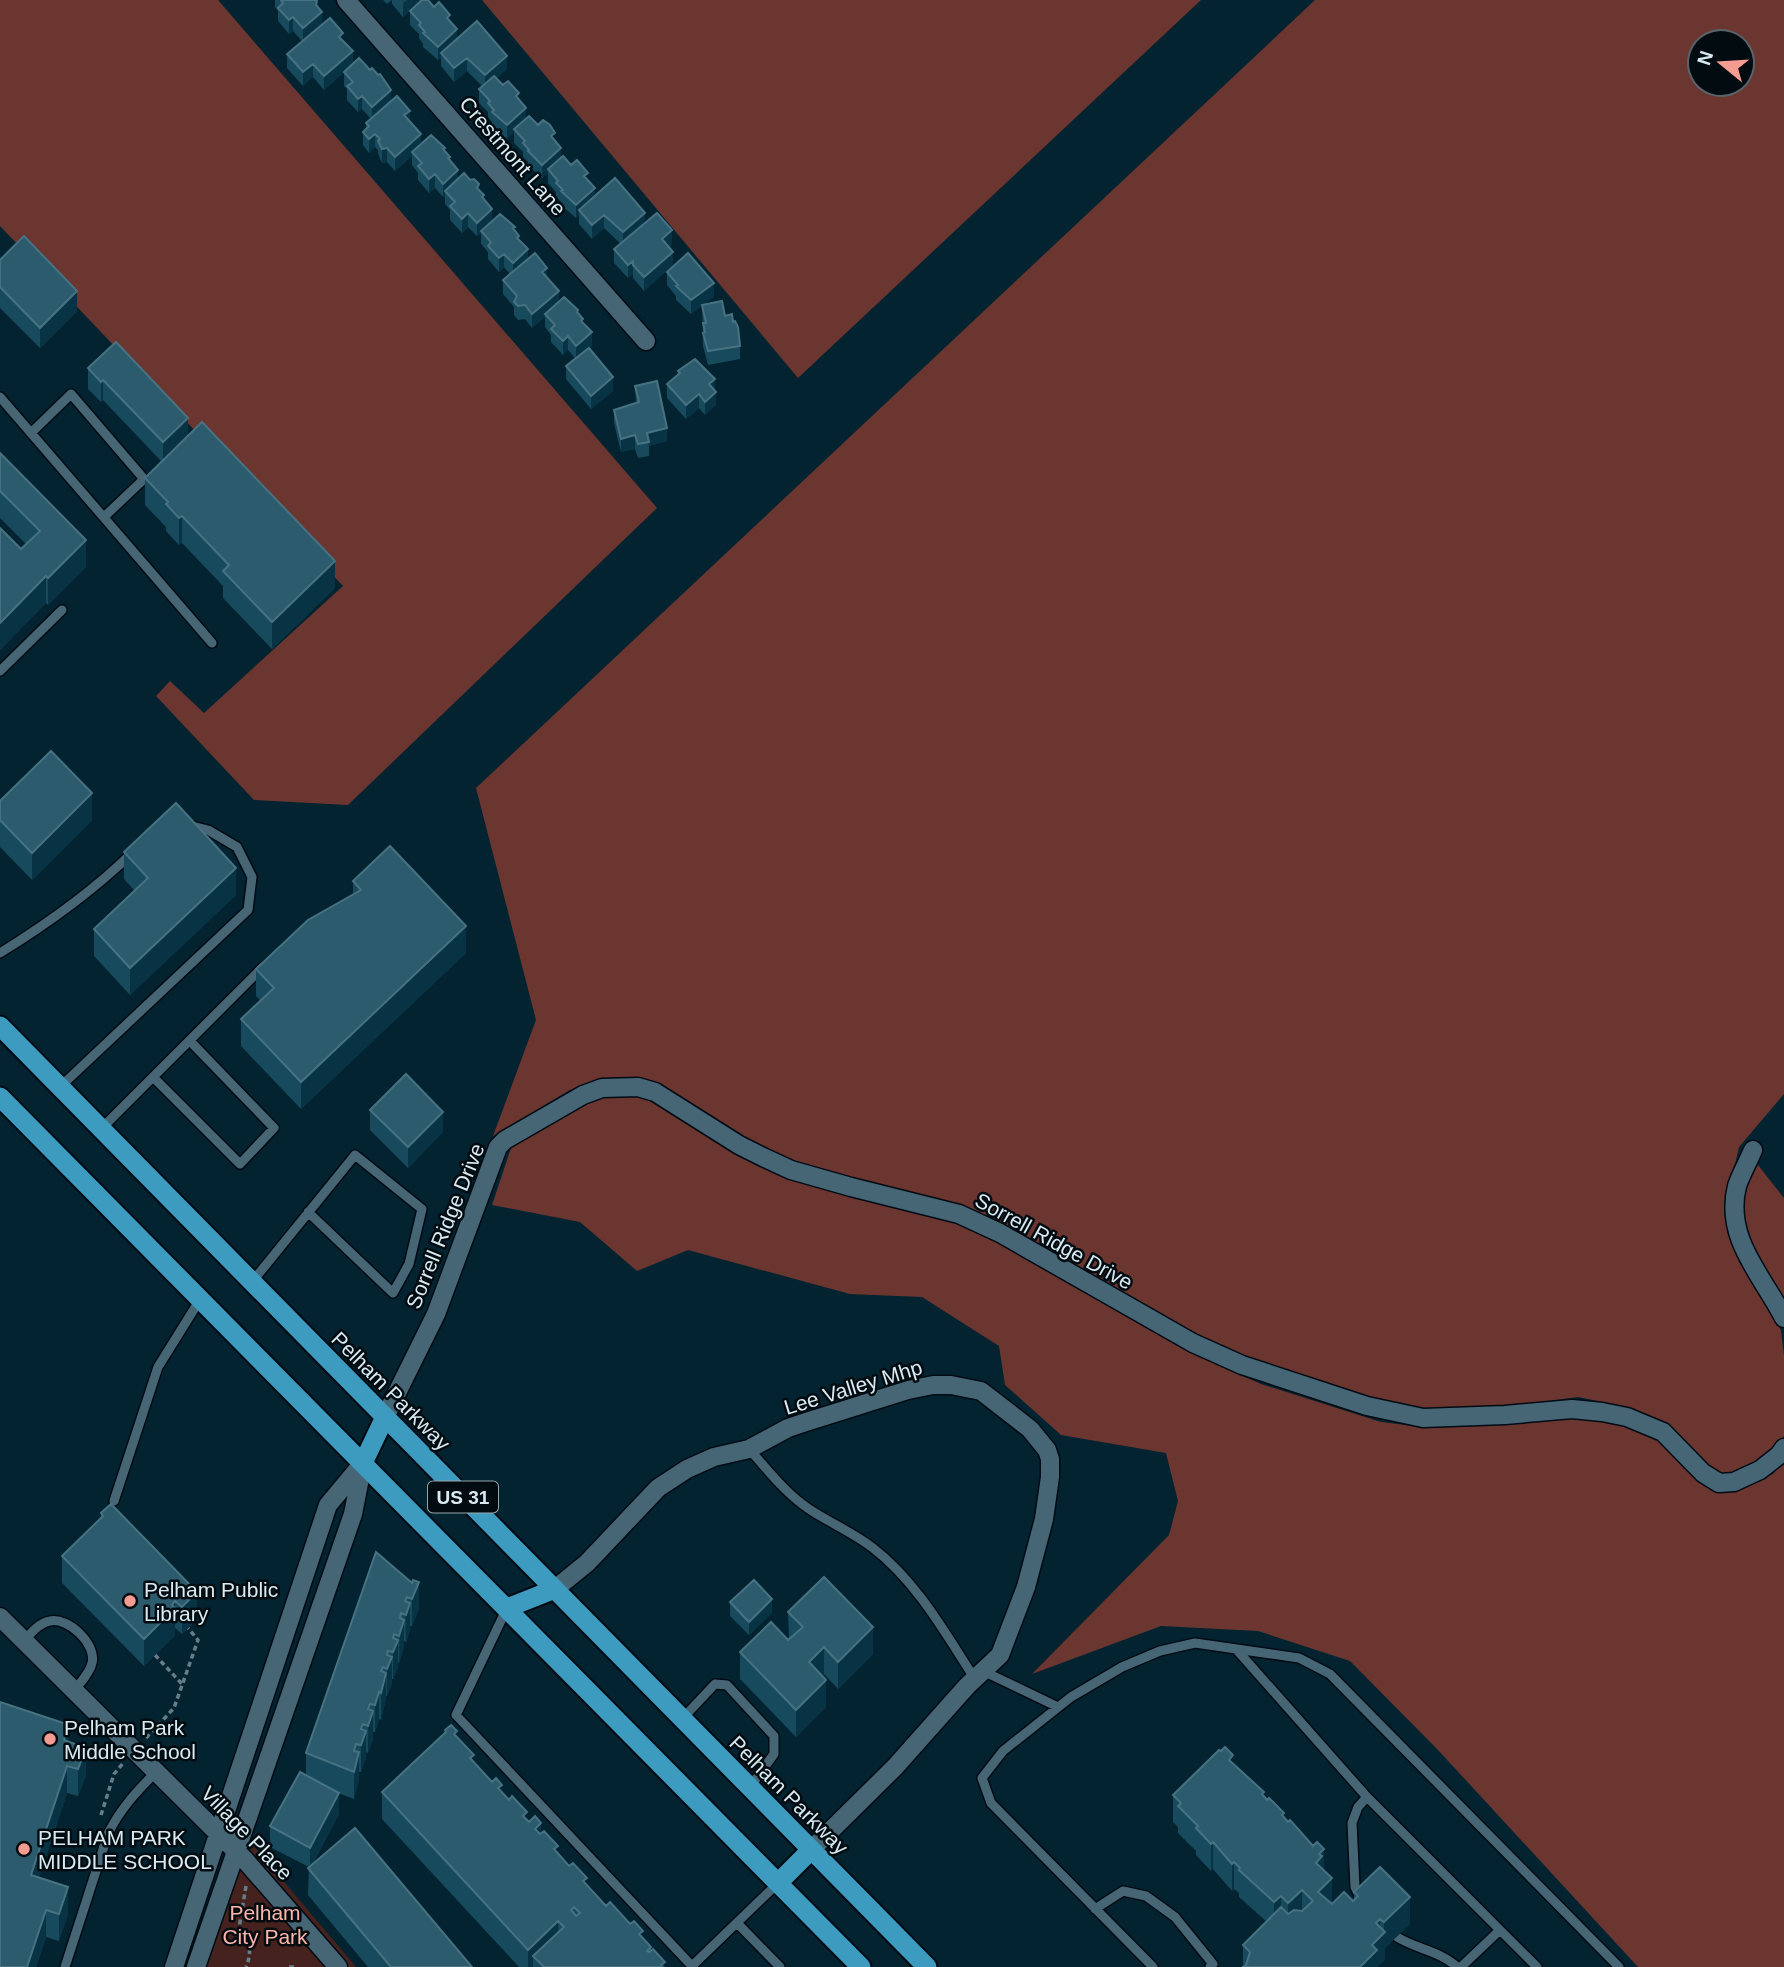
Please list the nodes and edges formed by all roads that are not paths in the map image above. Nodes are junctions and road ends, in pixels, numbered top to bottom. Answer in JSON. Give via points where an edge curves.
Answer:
{"nodes":[{"id":1,"x":345,"y":0,"type":"edge"},
{"id":2,"x":646,"y":341,"type":"dead end"},
{"id":3,"x":0,"y":397,"type":"edge"},
{"id":4,"x":31,"y":433,"type":"junction"},
{"id":5,"x":104,"y":517,"type":"junction"},
{"id":6,"x":62,"y":610,"type":"dead end"},
{"id":7,"x":212,"y":643,"type":"dead end"},
{"id":8,"x":0,"y":671,"type":"edge"},
{"id":9,"x":181,"y":824,"type":"edge"},
{"id":10,"x":143,"y":843,"type":"edge"},
{"id":11,"x":0,"y":953,"type":"edge"},
{"id":12,"x":271,"y":959,"type":"edge"},
{"id":13,"x":0,"y":1026,"type":"edge"},
{"id":14,"x":190,"y":1041,"type":"junction"},
{"id":15,"x":154,"y":1078,"type":"junction"},
{"id":16,"x":60,"y":1087,"type":"junction"},
{"id":17,"x":0,"y":1097,"type":"edge"},
{"id":18,"x":101,"y":1129,"type":"junction"},
{"id":19,"x":1753,"y":1150,"type":"dead end"},
{"id":20,"x":308,"y":1213,"type":"junction"},
{"id":21,"x":252,"y":1282,"type":"junction"},
{"id":22,"x":201,"y":1298,"type":"junction"},
{"id":23,"x":1784,"y":1318,"type":"edge"},
{"id":24,"x":385,"y":1417,"type":"junction"},
{"id":25,"x":1784,"y":1448,"type":"edge"},
{"id":26,"x":749,"y":1449,"type":"junction"},
{"id":27,"x":363,"y":1463,"type":"junction"},
{"id":28,"x":114,"y":1501,"type":"dead end"},
{"id":29,"x":555,"y":1589,"type":"junction"},
{"id":30,"x":507,"y":1608,"type":"junction"},
{"id":31,"x":0,"y":1617,"type":"edge"},
{"id":32,"x":24,"y":1641,"type":"junction"},
{"id":33,"x":1236,"y":1649,"type":"junction"},
{"id":34,"x":979,"y":1675,"type":"junction"},
{"id":35,"x":74,"y":1691,"type":"junction"},
{"id":36,"x":1058,"y":1707,"type":"junction"},
{"id":37,"x":682,"y":1719,"type":"junction"},
{"id":38,"x":156,"y":1772,"type":"junction"},
{"id":39,"x":750,"y":1787,"type":"junction"},
{"id":40,"x":1367,"y":1797,"type":"junction"},
{"id":41,"x":218,"y":1834,"type":"junction"},
{"id":42,"x":811,"y":1850,"type":"junction"},
{"id":43,"x":236,"y":1851,"type":"junction"},
{"id":44,"x":778,"y":1883,"type":"junction"},
{"id":45,"x":1367,"y":1907,"type":"edge"},
{"id":46,"x":1095,"y":1909,"type":"junction"},
{"id":47,"x":737,"y":1923,"type":"junction"},
{"id":48,"x":1500,"y":1930,"type":"junction"},
{"id":49,"x":1397,"y":1937,"type":"dead end"},
{"id":50,"x":65,"y":1967,"type":"edge"},
{"id":51,"x":174,"y":1967,"type":"edge"},
{"id":52,"x":196,"y":1967,"type":"edge"},
{"id":53,"x":338,"y":1967,"type":"edge"},
{"id":54,"x":780,"y":1967,"type":"edge"},
{"id":55,"x":861,"y":1967,"type":"edge"},
{"id":56,"x":927,"y":1967,"type":"edge"},
{"id":57,"x":1153,"y":1967,"type":"edge"},
{"id":58,"x":1210,"y":1967,"type":"edge"},
{"id":59,"x":1459,"y":1967,"type":"edge"},
{"id":60,"x":1537,"y":1967,"type":"edge"},
{"id":61,"x":1619,"y":1967,"type":"edge"}],
"edges":[{"from":1,"to":2,"type":"street","name":"Crestmont Lane"},
{"from":3,"to":4,"type":"lane"},
{"from":4,"to":5,"type":"lane"},
{"from":4,"to":5,"type":"lane","via":[[71,394],[144,479]]},
{"from":5,"to":7,"type":"lane"},
{"from":6,"to":8,"type":"lane"},
{"from":9,"to":16,"type":"lane","via":[[208,830],[237,847],[251,877],[248,910]]},
{"from":10,"to":11,"type":"lane","via":[[41,928]]},
{"from":12,"to":14,"type":"lane"},
{"from":13,"to":16,"type":"main road","name":"Pelham Parkway","number":"US 31"},
{"from":14,"to":15,"type":"lane"},
{"from":14,"to":15,"type":"lane","via":[[274,1128],[240,1164]]},
{"from":15,"to":18,"type":"lane"},
{"from":16,"to":18,"type":"main road","name":"Pelham Parkway","number":"US 31"},
{"from":17,"to":22,"type":"main road","number":"US 31"},
{"from":18,"to":21,"type":"main road","name":"Pelham Parkway","number":"US 31"},
{"from":19,"to":23,"type":"street","via":[[1738,1186],[1735,1225],[1747,1256]]},
{"from":20,"to":20,"type":"lane","via":[[355,1155],[422,1209],[409,1264],[393,1293]]},
{"from":20,"to":21,"type":"lane"},
{"from":21,"to":24,"type":"main road","name":"Pelham Parkway","number":"US 31"},
{"from":22,"to":27,"type":"main road","number":"US 31"},
{"from":22,"to":28,"type":"lane","via":[[158,1367]]},
{"from":24,"to":25,"type":"street","name":"Sorrell Ridge Drive","via":[[436,1314],[498,1147],[583,1095],[621,1086],[655,1092],[739,1145],[791,1170],[959,1214],[1193,1343],[1242,1365],[1367,1406],[1423,1418],[1572,1409],[1614,1415],[1663,1433],[1719,1483],[1734,1482],[1760,1470]]},
{"from":24,"to":27,"type":"main road"},
{"from":24,"to":29,"type":"main road","name":"Pelham Parkway","number":"US 31"},
{"from":26,"to":29,"type":"street","name":"Lee Valley Mhp","via":[[714,1457],[657,1488],[587,1563]]},
{"from":26,"to":34,"type":"lane","via":[[787,1492],[873,1548],[903,1575]]},
{"from":26,"to":34,"type":"street","name":"Lee Valley Mhp","via":[[788,1428],[933,1385],[981,1391],[1030,1430],[1050,1459],[1044,1519],[1011,1630],[1000,1655]]},
{"from":27,"to":30,"type":"main road","number":"US 31"},
{"from":27,"to":41,"type":"street","via":[[328,1505]]},
{"from":27,"to":43,"type":"street","via":[[354,1514]]},
{"from":29,"to":30,"type":"main road"},
{"from":29,"to":37,"type":"main road","name":"Pelham Parkway","number":"US 31"},
{"from":30,"to":44,"type":"main road","number":"US 31"},
{"from":30,"to":47,"type":"lane","via":[[456,1716],[692,1966]]},
{"from":31,"to":32,"type":"street","name":"Village Place"},
{"from":32,"to":35,"type":"street","name":"Village Place"},
{"from":32,"to":35,"type":"lane","via":[[51,1620],[70,1626],[85,1641],[91,1648],[92,1663]]},
{"from":33,"to":36,"type":"lane","via":[[1195,1643],[1160,1651],[1122,1667]]},
{"from":33,"to":40,"type":"lane"},
{"from":33,"to":61,"type":"lane","via":[[1299,1658],[1329,1674]]},
{"from":34,"to":36,"type":"lane"},
{"from":34,"to":42,"type":"street","name":"Lee Valley Mhp"},
{"from":35,"to":38,"type":"street","name":"Village Place"},
{"from":36,"to":46,"type":"lane","via":[[1003,1751],[982,1778],[991,1803]]},
{"from":37,"to":39,"type":"main road","name":"Pelham Parkway","number":"US 31"},
{"from":37,"to":39,"type":"lane","via":[[715,1684],[727,1685],[774,1736],[774,1754]]},
{"from":38,"to":41,"type":"street","name":"Village Place"},
{"from":38,"to":50,"type":"lane","via":[[131,1797],[108,1834]]},
{"from":39,"to":42,"type":"main road","name":"Pelham Parkway","number":"US 31"},
{"from":40,"to":45,"type":"lane","via":[[1352,1823],[1355,1886]]},
{"from":40,"to":48,"type":"lane"},
{"from":41,"to":43,"type":"street","name":"Village Place"},
{"from":41,"to":51,"type":"street"},
{"from":42,"to":44,"type":"main road"},
{"from":42,"to":56,"type":"main road","name":"Pelham Parkway","number":"US 31"},
{"from":43,"to":52,"type":"street"},
{"from":43,"to":53,"type":"street","name":"Village Place"},
{"from":44,"to":47,"type":"lane"},
{"from":44,"to":55,"type":"main road","number":"US 31"},
{"from":46,"to":57,"type":"lane"},
{"from":46,"to":58,"type":"lane","via":[[1123,1891],[1146,1896],[1175,1917],[1213,1964]]},
{"from":47,"to":54,"type":"lane"},
{"from":48,"to":59,"type":"lane"},
{"from":48,"to":60,"type":"lane"},
{"from":49,"to":59,"type":"lane"}]}
